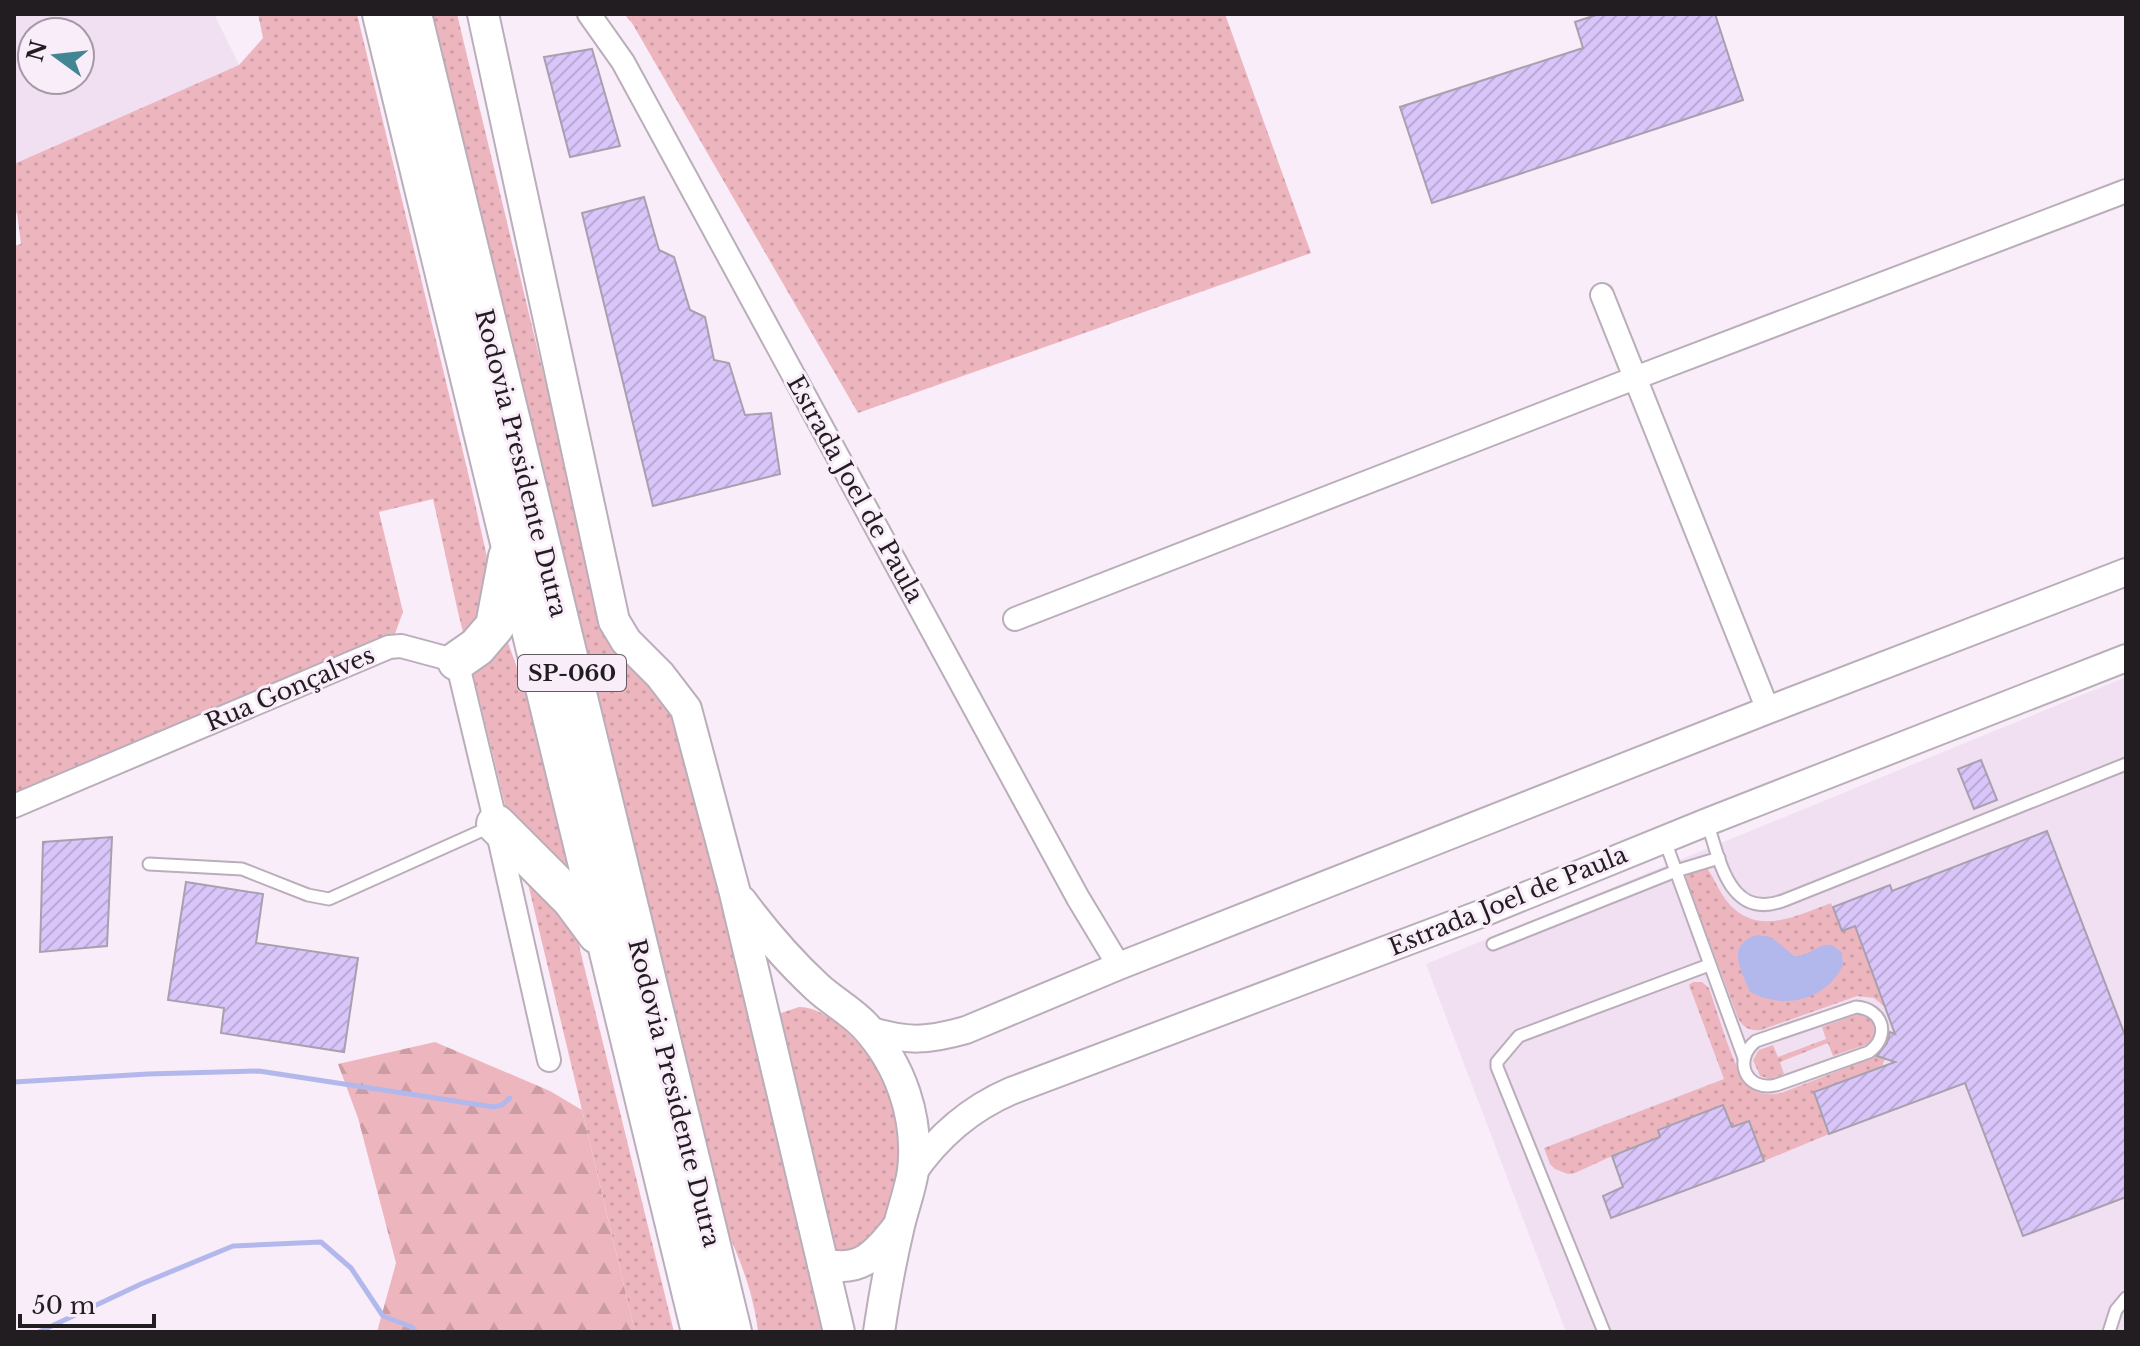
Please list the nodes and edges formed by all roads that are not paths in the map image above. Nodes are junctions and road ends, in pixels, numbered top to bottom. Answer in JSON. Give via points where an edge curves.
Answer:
{"nodes":[{"id":1,"x":382,"y":14,"type":"edge"},
{"id":2,"x":412,"y":14,"type":"edge"},
{"id":3,"x":483,"y":14,"type":"edge"},
{"id":4,"x":589,"y":14,"type":"edge"},
{"id":5,"x":2126,"y":191,"type":"edge"},
{"id":6,"x":1602,"y":295,"type":"dead end"},
{"id":7,"x":1635,"y":378,"type":"junction"},
{"id":8,"x":510,"y":547,"type":"junction"},
{"id":9,"x":2126,"y":572,"type":"edge"},
{"id":10,"x":1015,"y":619,"type":"dead end"},
{"id":11,"x":2126,"y":658,"type":"edge"},
{"id":12,"x":457,"y":661,"type":"junction"},
{"id":13,"x":1768,"y":710,"type":"junction"},
{"id":14,"x":2126,"y":764,"type":"edge"},
{"id":15,"x":14,"y":806,"type":"edge"},
{"id":16,"x":1707,"y":822,"type":"junction"},
{"id":17,"x":496,"y":824,"type":"junction"},
{"id":18,"x":1664,"y":839,"type":"junction"},
{"id":19,"x":1719,"y":858,"type":"junction"},
{"id":20,"x":149,"y":864,"type":"dead end"},
{"id":21,"x":1676,"y":871,"type":"junction"},
{"id":22,"x":735,"y":893,"type":"junction"},
{"id":23,"x":1493,"y":944,"type":"dead end"},
{"id":24,"x":607,"y":947,"type":"junction"},
{"id":25,"x":1709,"y":965,"type":"junction"},
{"id":26,"x":1119,"y":966,"type":"junction"},
{"id":27,"x":819,"y":989,"type":"junction"},
{"id":28,"x":764,"y":1012,"type":"junction"},
{"id":29,"x":868,"y":1030,"type":"junction"},
{"id":30,"x":1744,"y":1058,"type":"junction"},
{"id":31,"x":549,"y":1060,"type":"dead end"},
{"id":32,"x":912,"y":1174,"type":"junction"},
{"id":33,"x":898,"y":1227,"type":"junction"},
{"id":34,"x":823,"y":1264,"type":"junction"},
{"id":35,"x":2126,"y":1298,"type":"edge"},
{"id":36,"x":701,"y":1332,"type":"edge"},
{"id":37,"x":732,"y":1332,"type":"edge"},
{"id":38,"x":839,"y":1332,"type":"edge"},
{"id":39,"x":879,"y":1332,"type":"edge"},
{"id":40,"x":1604,"y":1332,"type":"edge"},
{"id":41,"x":2109,"y":1332,"type":"edge"}],
"edges":[{"from":1,"to":8,"type":"highway","name":"Rodovia Presidente Dutra","number":"SP-060"},
{"from":2,"to":37,"type":"highway","name":"Rodovia Presidente Dutra","number":"SP-060"},
{"from":3,"to":22,"type":"main road","via":[[614,621],[686,709]]},
{"from":4,"to":26,"type":"street","name":"Estrada Joel de Paula","via":[[623,62]]},
{"from":5,"to":7,"type":"street"},
{"from":6,"to":7,"type":"street"},
{"from":7,"to":10,"type":"street"},
{"from":7,"to":13,"type":"street"},
{"from":8,"to":12,"type":"highway","via":[[495,626]]},
{"from":8,"to":24,"type":"highway","name":"Rodovia Presidente Dutra","number":"SP-060"},
{"from":9,"to":13,"type":"street"},
{"from":11,"to":16,"type":"street","name":"Estrada Joel de Paula"},
{"from":12,"to":15,"type":"street","name":"Rua Gonçalves","via":[[389,647]]},
{"from":12,"to":17,"type":"street"},
{"from":13,"to":26,"type":"street"},
{"from":14,"to":19,"type":"lane","via":[[1776,904],[1741,897],[1728,883]]},
{"from":16,"to":18,"type":"street","name":"Estrada Joel de Paula"},
{"from":16,"to":19,"type":"lane"},
{"from":17,"to":20,"type":"lane","via":[[329,899],[242,869]]},
{"from":17,"to":24,"type":"highway","via":[[571,899]]},
{"from":17,"to":31,"type":"street"},
{"from":18,"to":21,"type":"lane"},
{"from":18,"to":32,"type":"street","name":"Estrada Joel de Paula","via":[[995,1098],[949,1129]]},
{"from":19,"to":21,"type":"lane"},
{"from":21,"to":23,"type":"lane"},
{"from":21,"to":25,"type":"lane"},
{"from":22,"to":27,"type":"main road"},
{"from":22,"to":28,"type":"main road"},
{"from":24,"to":36,"type":"highway","name":"Rodovia Presidente Dutra","number":"SP-060"},
{"from":25,"to":30,"type":"lane"},
{"from":25,"to":40,"type":"lane","via":[[1519,1036],[1497,1062]]},
{"from":26,"to":29,"type":"street","via":[[947,1036],[898,1039]]},
{"from":27,"to":28,"type":"main road","via":[[787,992]]},
{"from":27,"to":29,"type":"main road"},
{"from":28,"to":34,"type":"main road"},
{"from":29,"to":32,"type":"main road","via":[[905,1091],[913,1133]]},
{"from":30,"to":30,"type":"lane","via":[[1749,1079],[1762,1086],[1776,1085],[1869,1052],[1882,1027],[1870,1010],[1849,1008],[1756,1041]]},
{"from":32,"to":33,"type":"main road"},
{"from":33,"to":34,"type":"main road","via":[[866,1261]]},
{"from":33,"to":39,"type":"main road"},
{"from":34,"to":38,"type":"main road"},
{"from":35,"to":41,"type":"lane"}]}
